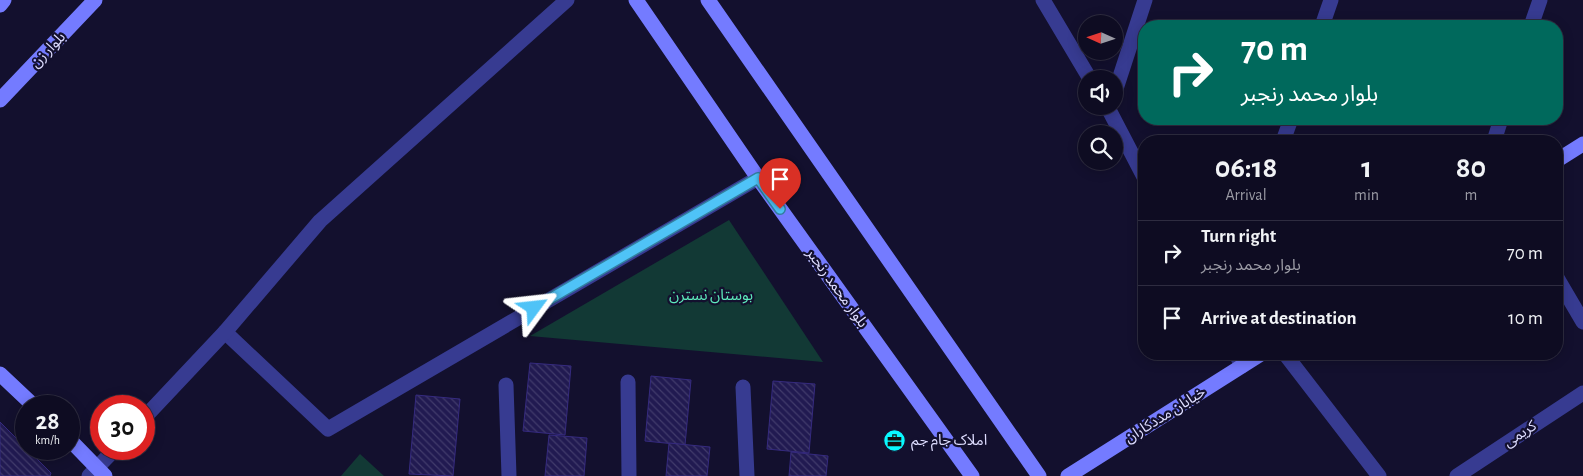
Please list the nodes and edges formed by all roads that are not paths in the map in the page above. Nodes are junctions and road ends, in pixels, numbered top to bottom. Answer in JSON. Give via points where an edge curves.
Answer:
{"nodes":[{"id":1,"x":4,"y":0,"type":"edge"},
{"id":2,"x":95,"y":0,"type":"edge"},
{"id":3,"x":567,"y":0,"type":"edge"},
{"id":4,"x":636,"y":0,"type":"edge"},
{"id":5,"x":708,"y":0,"type":"edge"},
{"id":6,"x":1043,"y":0,"type":"edge"},
{"id":7,"x":1145,"y":0,"type":"edge"},
{"id":8,"x":1331,"y":0,"type":"edge"},
{"id":9,"x":1540,"y":0,"type":"edge"},
{"id":10,"x":0,"y":4,"type":"edge"},
{"id":11,"x":1138,"y":20,"type":"edge"},
{"id":12,"x":1324,"y":20,"type":"edge"},
{"id":13,"x":1534,"y":20,"type":"edge"},
{"id":14,"x":1138,"y":21,"type":"edge"},
{"id":15,"x":1085,"y":70,"type":"edge"},
{"id":16,"x":1122,"y":70,"type":"edge"},
{"id":17,"x":2,"y":95,"type":"edge"},
{"id":18,"x":1112,"y":115,"type":"edge"},
{"id":19,"x":1583,"y":144,"type":"edge"},
{"id":20,"x":1563,"y":157,"type":"edge"},
{"id":21,"x":1138,"y":166,"type":"edge"},
{"id":22,"x":758,"y":178,"type":"junction"},
{"id":23,"x":1563,"y":288,"type":"edge"},
{"id":24,"x":1583,"y":322,"type":"edge"},
{"id":25,"x":225,"y":332,"type":"junction"},
{"id":26,"x":1239,"y":360,"type":"edge"},
{"id":27,"x":1290,"y":360,"type":"edge"},
{"id":28,"x":0,"y":374,"type":"edge"},
{"id":29,"x":628,"y":382,"type":"dead end"},
{"id":30,"x":506,"y":385,"type":"dead end"},
{"id":31,"x":743,"y":388,"type":"dead end"},
{"id":32,"x":1583,"y":393,"type":"edge"},
{"id":33,"x":22,"y":395,"type":"edge"},
{"id":34,"x":155,"y":406,"type":"edge"},
{"id":35,"x":80,"y":452,"type":"edge"},
{"id":36,"x":107,"y":460,"type":"edge"},
{"id":37,"x":98,"y":473,"type":"edge"},
{"id":38,"x":509,"y":476,"type":"edge"},
{"id":39,"x":628,"y":476,"type":"edge"},
{"id":40,"x":747,"y":476,"type":"edge"},
{"id":41,"x":972,"y":476,"type":"edge"},
{"id":42,"x":1039,"y":476,"type":"edge"},
{"id":43,"x":1068,"y":476,"type":"edge"},
{"id":44,"x":1380,"y":476,"type":"edge"},
{"id":45,"x":1458,"y":476,"type":"edge"}],
"edges":[{"from":1,"to":10,"type":"street"},
{"from":2,"to":17,"type":"street","name":"بلوار زن"},
{"from":3,"to":25,"type":"street","via":[[320,221]]},
{"from":4,"to":22,"type":"street","name":"بلوار محمد رنجبر"},
{"from":5,"to":42,"type":"street"},
{"from":6,"to":15,"type":"street"},
{"from":7,"to":11,"type":"street"},
{"from":8,"to":12,"type":"street"},
{"from":9,"to":13,"type":"street"},
{"from":14,"to":16,"type":"street"},
{"from":18,"to":21,"type":"street"},
{"from":19,"to":20,"type":"street"},
{"from":22,"to":25,"type":"street","via":[[328,429]]},
{"from":22,"to":41,"type":"street","name":"بلوار محمد رنجبر"},
{"from":23,"to":24,"type":"street"},
{"from":25,"to":34,"type":"street"},
{"from":26,"to":43,"type":"street","name":"خیابان مددکاران"},
{"from":27,"to":44,"type":"street"},
{"from":28,"to":33,"type":"street"},
{"from":29,"to":39,"type":"street"},
{"from":30,"to":38,"type":"street"},
{"from":31,"to":40,"type":"street"},
{"from":32,"to":45,"type":"street","name":"کریمی"},
{"from":35,"to":37,"type":"street"},
{"from":36,"to":37,"type":"street"}]}
